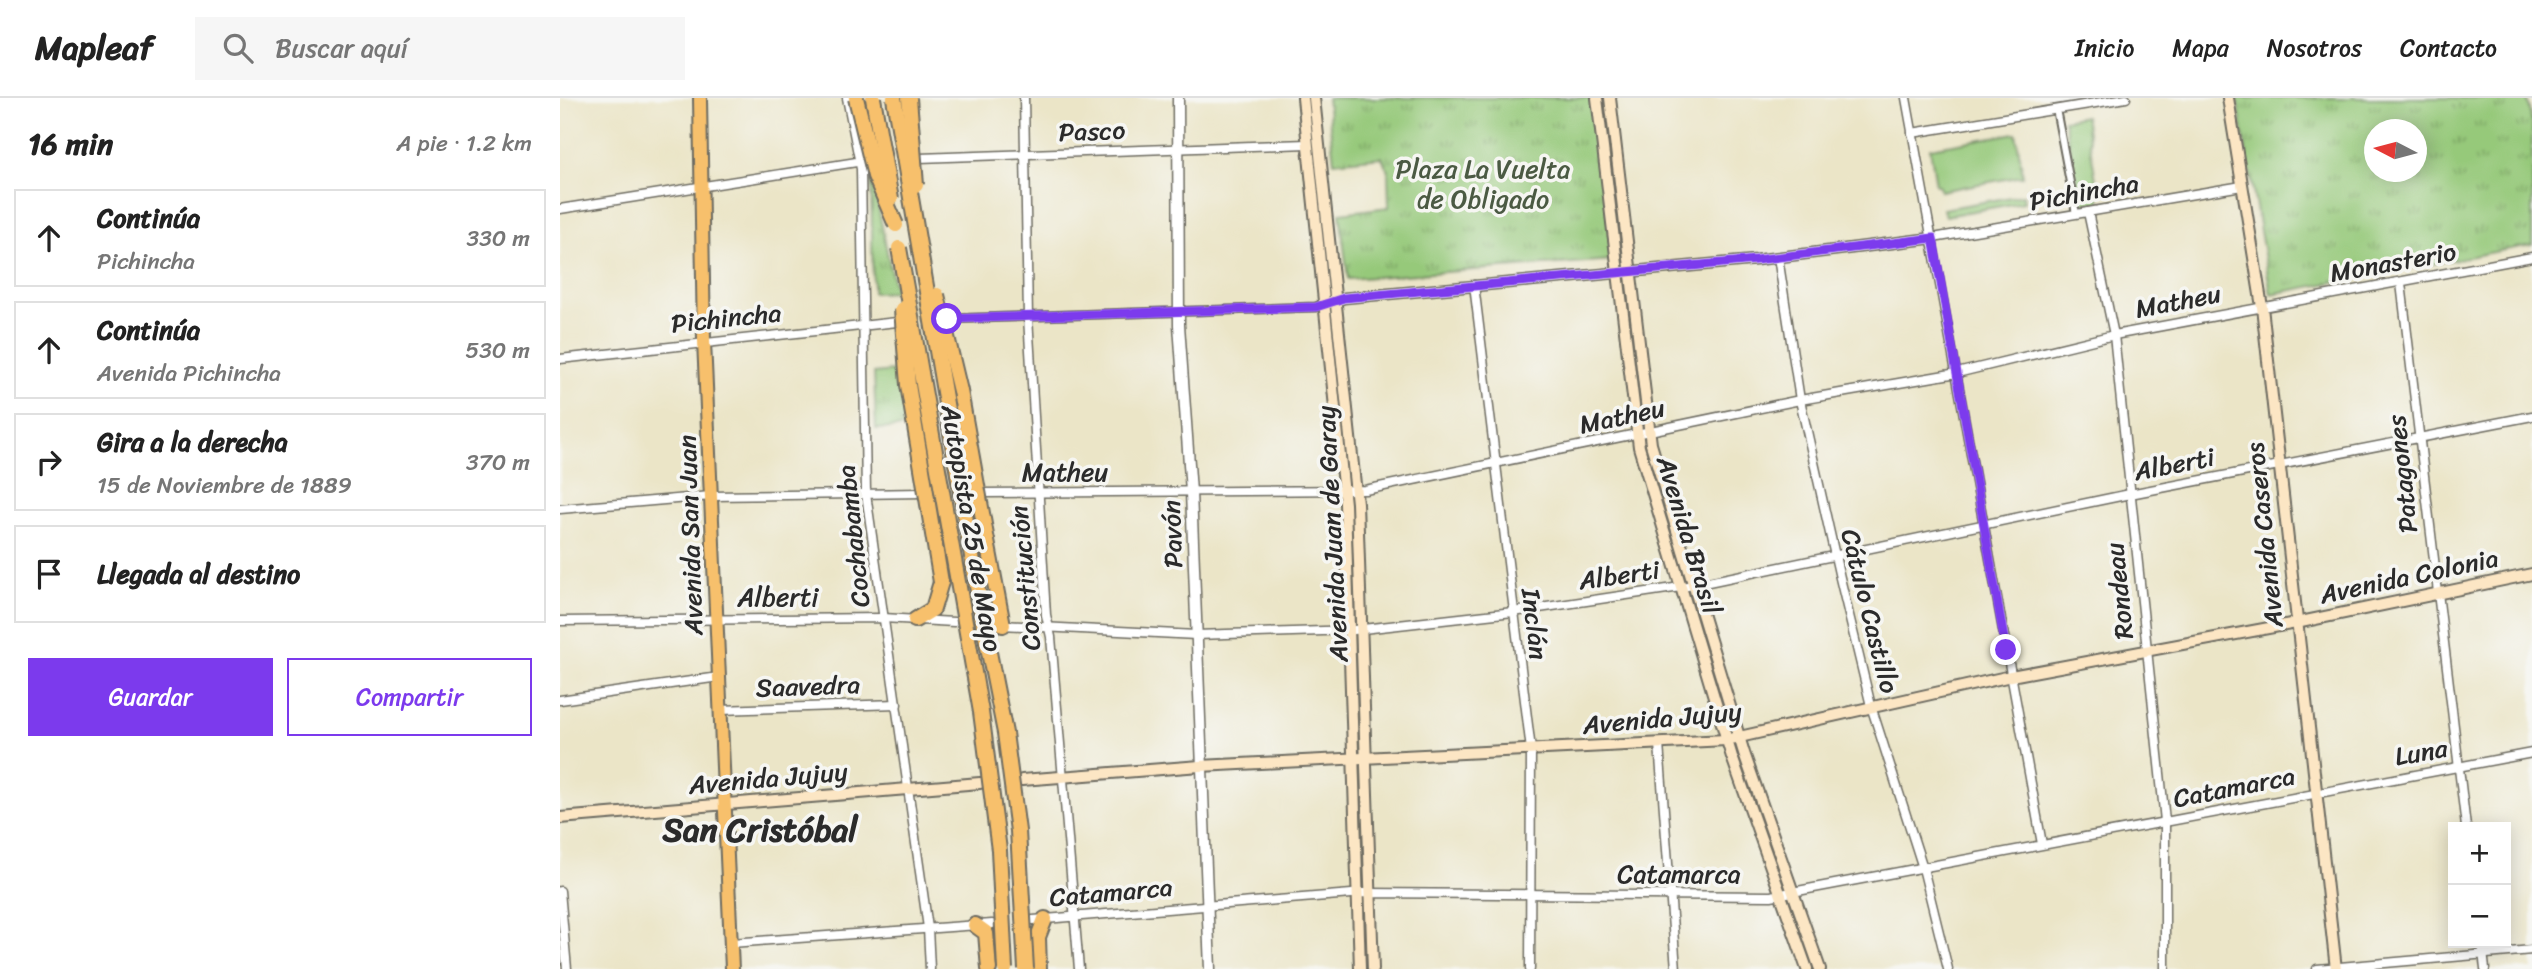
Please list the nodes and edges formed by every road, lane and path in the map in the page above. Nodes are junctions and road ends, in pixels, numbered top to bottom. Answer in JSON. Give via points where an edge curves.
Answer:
{"nodes":[{"id":1,"x":700,"y":98,"type":"edge"},
{"id":2,"x":846,"y":98,"type":"edge"},
{"id":3,"x":856,"y":98,"type":"edge"},
{"id":4,"x":873,"y":98,"type":"edge"},
{"id":5,"x":894,"y":98,"type":"edge"},
{"id":6,"x":909,"y":98,"type":"edge"},
{"id":7,"x":1024,"y":98,"type":"edge"},
{"id":8,"x":1178,"y":98,"type":"edge"},
{"id":9,"x":1303,"y":98,"type":"edge"},
{"id":10,"x":1314,"y":98,"type":"edge"},
{"id":11,"x":1597,"y":98,"type":"edge"},
{"id":12,"x":1610,"y":98,"type":"edge"},
{"id":13,"x":1906,"y":98,"type":"edge"},
{"id":14,"x":2126,"y":98,"type":"edge"},
{"id":15,"x":2228,"y":98,"type":"edge"},
{"id":16,"x":2056,"y":109,"type":"junction"},
{"id":17,"x":1912,"y":133,"type":"junction"},
{"id":18,"x":1307,"y":144,"type":"junction"},
{"id":19,"x":1178,"y":148,"type":"junction"},
{"id":20,"x":1025,"y":155,"type":"junction"},
{"id":21,"x":919,"y":158,"type":"dead end"},
{"id":22,"x":863,"y":161,"type":"junction"},
{"id":23,"x":2242,"y":186,"type":"junction"},
{"id":24,"x":701,"y":187,"type":"junction"},
{"id":25,"x":560,"y":209,"type":"edge"},
{"id":26,"x":2088,"y":212,"type":"junction"},
{"id":27,"x":2076,"y":214,"type":"junction"},
{"id":28,"x":916,"y":221,"type":"junction"},
{"id":29,"x":896,"y":225,"type":"junction"},
{"id":30,"x":1933,"y":238,"type":"junction"},
{"id":31,"x":919,"y":244,"type":"junction"},
{"id":32,"x":899,"y":248,"type":"junction"},
{"id":33,"x":1778,"y":257,"type":"junction"},
{"id":34,"x":2532,"y":257,"type":"edge"},
{"id":35,"x":1632,"y":272,"type":"junction"},
{"id":36,"x":1618,"y":274,"type":"junction"},
{"id":37,"x":2401,"y":282,"type":"junction"},
{"id":38,"x":1474,"y":285,"type":"junction"},
{"id":39,"x":1338,"y":300,"type":"junction"},
{"id":40,"x":1324,"y":304,"type":"junction"},
{"id":41,"x":2262,"y":307,"type":"junction"},
{"id":42,"x":1180,"y":310,"type":"junction"},
{"id":43,"x":1028,"y":317,"type":"junction"},
{"id":44,"x":947,"y":319,"type":"dead end"},
{"id":45,"x":897,"y":322,"type":"dead end"},
{"id":46,"x":865,"y":325,"type":"junction"},
{"id":47,"x":2114,"y":335,"type":"junction"},
{"id":48,"x":704,"y":341,"type":"junction"},
{"id":49,"x":560,"y":359,"type":"edge"},
{"id":50,"x":1957,"y":373,"type":"junction"},
{"id":51,"x":1800,"y":400,"type":"junction"},
{"id":52,"x":2532,"y":416,"type":"edge"},
{"id":53,"x":1649,"y":432,"type":"junction"},
{"id":54,"x":1636,"y":434,"type":"junction"},
{"id":55,"x":2420,"y":436,"type":"junction"},
{"id":56,"x":1495,"y":465,"type":"junction"},
{"id":57,"x":2278,"y":466,"type":"junction"},
{"id":58,"x":1356,"y":491,"type":"junction"},
{"id":59,"x":1191,"y":492,"type":"junction"},
{"id":60,"x":1343,"y":492,"type":"junction"},
{"id":61,"x":923,"y":493,"type":"tunnel mouth"},
{"id":62,"x":984,"y":493,"type":"tunnel mouth"},
{"id":63,"x":1039,"y":493,"type":"junction"},
{"id":64,"x":866,"y":494,"type":"junction"},
{"id":65,"x":2130,"y":494,"type":"junction"},
{"id":66,"x":711,"y":496,"type":"junction"},
{"id":67,"x":560,"y":509,"type":"edge"},
{"id":68,"x":1984,"y":526,"type":"junction"},
{"id":69,"x":1835,"y":555,"type":"junction"},
{"id":70,"x":2532,"y":574,"type":"edge"},
{"id":71,"x":1694,"y":585,"type":"junction"},
{"id":72,"x":1681,"y":588,"type":"junction"},
{"id":73,"x":2436,"y":595,"type":"junction"},
{"id":74,"x":1513,"y":612,"type":"junction"},
{"id":75,"x":883,"y":618,"type":"junction"},
{"id":76,"x":716,"y":619,"type":"junction"},
{"id":77,"x":915,"y":620,"type":"junction"},
{"id":78,"x":560,"y":621,"type":"edge"},
{"id":79,"x":954,"y":622,"type":"tunnel mouth"},
{"id":80,"x":2296,"y":623,"type":"junction"},
{"id":81,"x":1000,"y":625,"type":"joint"},
{"id":82,"x":1049,"y":628,"type":"junction"},
{"id":83,"x":1347,"y":630,"type":"junction"},
{"id":84,"x":1361,"y":630,"type":"junction"},
{"id":85,"x":1196,"y":635,"type":"junction"},
{"id":86,"x":2147,"y":649,"type":"junction"},
{"id":87,"x":2011,"y":676,"type":"junction"},
{"id":88,"x":719,"y":677,"type":"junction"},
{"id":89,"x":560,"y":700,"type":"edge"},
{"id":90,"x":897,"y":704,"type":"junction"},
{"id":91,"x":1871,"y":706,"type":"junction"},
{"id":92,"x":720,"y":710,"type":"junction"},
{"id":93,"x":1740,"y":738,"type":"junction"},
{"id":94,"x":1726,"y":740,"type":"junction"},
{"id":95,"x":1659,"y":744,"type":"junction"},
{"id":96,"x":1531,"y":750,"type":"junction"},
{"id":97,"x":2532,"y":753,"type":"edge"},
{"id":98,"x":1365,"y":757,"type":"junction"},
{"id":99,"x":1352,"y":758,"type":"junction"},
{"id":100,"x":1200,"y":766,"type":"junction"},
{"id":101,"x":2459,"y":766,"type":"junction"},
{"id":102,"x":1063,"y":776,"type":"junction"},
{"id":103,"x":1022,"y":780,"type":"dead end"},
{"id":104,"x":980,"y":783,"type":"dead end"},
{"id":105,"x":908,"y":789,"type":"junction"},
{"id":106,"x":2317,"y":792,"type":"junction"},
{"id":107,"x":725,"y":804,"type":"junction"},
{"id":108,"x":560,"y":818,"type":"edge"},
{"id":109,"x":2165,"y":821,"type":"junction"},
{"id":110,"x":2465,"y":822,"type":"edge"},
{"id":111,"x":2042,"y":844,"type":"junction"},
{"id":112,"x":1923,"y":868,"type":"junction"},
{"id":113,"x":560,"y":891,"type":"edge"},
{"id":114,"x":1793,"y":892,"type":"junction"},
{"id":115,"x":1357,"y":893,"type":"junction"},
{"id":116,"x":1371,"y":893,"type":"junction"},
{"id":117,"x":1531,"y":894,"type":"junction"},
{"id":118,"x":1781,"y":894,"type":"junction"},
{"id":119,"x":1671,"y":895,"type":"junction"},
{"id":120,"x":1207,"y":904,"type":"junction"},
{"id":121,"x":1075,"y":916,"type":"junction"},
{"id":122,"x":1039,"y":919,"type":"joint"},
{"id":123,"x":992,"y":924,"type":"dead end"},
{"id":124,"x":975,"y":925,"type":"junction"},
{"id":125,"x":928,"y":928,"type":"junction"},
{"id":126,"x":731,"y":943,"type":"junction"},
{"id":127,"x":2482,"y":948,"type":"edge"},
{"id":128,"x":2532,"y":950,"type":"edge"},
{"id":129,"x":2483,"y":954,"type":"junction"},
{"id":130,"x":989,"y":962,"type":"edge"},
{"id":131,"x":2336,"y":968,"type":"edge"},
{"id":132,"x":567,"y":969,"type":"edge"},
{"id":133,"x":732,"y":969,"type":"edge"},
{"id":134,"x":929,"y":969,"type":"edge"},
{"id":135,"x":1005,"y":969,"type":"edge"},
{"id":136,"x":1026,"y":969,"type":"edge"},
{"id":137,"x":1039,"y":969,"type":"edge"},
{"id":138,"x":1079,"y":969,"type":"edge"},
{"id":139,"x":1210,"y":969,"type":"edge"},
{"id":140,"x":1360,"y":969,"type":"edge"},
{"id":141,"x":1373,"y":969,"type":"edge"},
{"id":142,"x":1530,"y":969,"type":"edge"},
{"id":143,"x":1676,"y":969,"type":"edge"},
{"id":144,"x":1807,"y":969,"type":"edge"},
{"id":145,"x":1820,"y":969,"type":"edge"},
{"id":146,"x":1948,"y":969,"type":"edge"},
{"id":147,"x":2165,"y":969,"type":"edge"},
{"id":148,"x":2316,"y":969,"type":"edge"},
{"id":149,"x":2485,"y":969,"type":"edge"}],
"edges":[{"from":1,"to":24,"type":"main road","name":"Avenida San Juan"},
{"from":2,"to":22,"type":"street","name":"Cochabamba"},
{"from":3,"to":29,"type":"highway","bridge":true,"via":[[875,176]]},
{"from":4,"to":29,"type":"highway","name":"Autopista 25 de Mayo","bridge":true},
{"from":5,"to":28,"type":"highway","name":"Autopista 25 de Mayo","bridge":true},
{"from":6,"to":28,"type":"highway","bridge":true,"via":[[916,153]]},
{"from":7,"to":20,"type":"street","name":"Constitución"},
{"from":8,"to":19,"type":"street","name":"Pavón"},
{"from":9,"to":18,"type":"main road","name":"Avenida Juan de Garay"},
{"from":10,"to":39,"type":"main road","name":"Avenida Juan de Garay"},
{"from":11,"to":36,"type":"main road","name":"Avenida Brasil"},
{"from":12,"to":35,"type":"main road","name":"Avenida Brasil"},
{"from":13,"to":17,"type":"street"},
{"from":14,"to":16,"type":"street"},
{"from":15,"to":23,"type":"main road","name":"Avenida Caseros"},
{"from":16,"to":17,"type":"street"},
{"from":16,"to":27,"type":"street"},
{"from":17,"to":30,"type":"street"},
{"from":18,"to":19,"type":"street","name":"Pasco"},
{"from":18,"to":40,"type":"main road","name":"Avenida Juan de Garay"},
{"from":19,"to":20,"type":"street","name":"Pasco"},
{"from":19,"to":42,"type":"street","name":"Pavón"},
{"from":20,"to":21,"type":"street","name":"Pasco"},
{"from":20,"to":43,"type":"street","name":"Constitución"},
{"from":22,"to":24,"type":"street"},
{"from":22,"to":46,"type":"street","name":"Cochabamba"},
{"from":23,"to":26,"type":"street","name":"Pichincha"},
{"from":23,"to":41,"type":"main road","name":"Avenida Caseros"},
{"from":24,"to":25,"type":"street"},
{"from":24,"to":48,"type":"main road","name":"Avenida San Juan"},
{"from":26,"to":27,"type":"street","name":"Pichincha"},
{"from":26,"to":47,"type":"street","name":"Rondeau"},
{"from":27,"to":30,"type":"street","name":"Pichincha"},
{"from":28,"to":31,"type":"highway","name":"Autopista 25 de Mayo","bridge":true},
{"from":29,"to":32,"type":"highway","name":"Autopista 25 de Mayo"},
{"from":30,"to":33,"type":"street"},
{"from":30,"to":50,"type":"street"},
{"from":31,"to":81,"type":"highway","bridge":true,"via":[[960,391]]},
{"from":31,"to":136,"type":"highway","name":"Autopista 25 de Mayo","bridge":true,"via":[[1005,733],[1018,831]]},
{"from":32,"to":77,"type":"highway","bridge":true,"via":[[905,358],[941,582],[933,609]]},
{"from":32,"to":135,"type":"highway","name":"Autopista 25 de Mayo","bridge":true,"via":[[981,712],[999,850]]},
{"from":33,"to":35,"type":"street"},
{"from":33,"to":51,"type":"street","name":"Cátulo Castillo"},
{"from":34,"to":37,"type":"street","name":"Monasterio"},
{"from":35,"to":36,"type":"street"},
{"from":35,"to":53,"type":"main road","name":"Avenida Brasil"},
{"from":36,"to":38,"type":"street"},
{"from":36,"to":54,"type":"main road","name":"Avenida Brasil"},
{"from":37,"to":41,"type":"street","name":"Monasterio"},
{"from":37,"to":55,"type":"street","name":"Patagones"},
{"from":38,"to":39,"type":"street"},
{"from":38,"to":56,"type":"street","name":"Inclán"},
{"from":39,"to":40,"type":"street"},
{"from":39,"to":58,"type":"main road","name":"Avenida Juan de Garay"},
{"from":40,"to":42,"type":"street"},
{"from":40,"to":60,"type":"main road","name":"Avenida Juan de Garay"},
{"from":41,"to":47,"type":"street","name":"Matheu"},
{"from":41,"to":57,"type":"main road","name":"Avenida Caseros"},
{"from":42,"to":43,"type":"street"},
{"from":42,"to":59,"type":"street","name":"Pavón"},
{"from":43,"to":44,"type":"street"},
{"from":43,"to":63,"type":"street","name":"Constitución"},
{"from":45,"to":46,"type":"street","name":"Pichincha"},
{"from":46,"to":48,"type":"street","name":"Pichincha"},
{"from":46,"to":64,"type":"street","name":"Cochabamba"},
{"from":47,"to":50,"type":"street","name":"Matheu"},
{"from":47,"to":65,"type":"street","name":"Rondeau"},
{"from":48,"to":49,"type":"street","name":"Pichincha"},
{"from":48,"to":66,"type":"main road","name":"Avenida San Juan"},
{"from":50,"to":51,"type":"street","name":"Matheu"},
{"from":50,"to":68,"type":"street"},
{"from":51,"to":53,"type":"street","name":"Matheu"},
{"from":51,"to":69,"type":"street","name":"Cátulo Castillo"},
{"from":52,"to":55,"type":"street","name":"Alberti"},
{"from":53,"to":54,"type":"street","name":"Matheu"},
{"from":53,"to":71,"type":"main road","name":"Avenida Brasil"},
{"from":54,"to":56,"type":"street","name":"Matheu"},
{"from":54,"to":72,"type":"main road","name":"Avenida Brasil"},
{"from":55,"to":57,"type":"street","name":"Alberti"},
{"from":55,"to":73,"type":"street","name":"Patagones"},
{"from":56,"to":58,"type":"street","name":"Matheu"},
{"from":56,"to":74,"type":"street","name":"Inclán"},
{"from":57,"to":65,"type":"street","name":"Alberti"},
{"from":57,"to":80,"type":"main road","name":"Avenida Caseros"},
{"from":58,"to":60,"type":"street","name":"Matheu"},
{"from":58,"to":84,"type":"main road","name":"Avenida Juan de Garay"},
{"from":59,"to":60,"type":"street","name":"Matheu"},
{"from":59,"to":63,"type":"street","name":"Matheu"},
{"from":59,"to":85,"type":"street","name":"Pavón"},
{"from":60,"to":83,"type":"main road","name":"Avenida Juan de Garay"},
{"from":61,"to":64,"type":"street"},
{"from":62,"to":63,"type":"street","name":"Matheu"},
{"from":63,"to":82,"type":"street","name":"Constitución"},
{"from":64,"to":66,"type":"street"},
{"from":64,"to":75,"type":"street","name":"Cochabamba"},
{"from":65,"to":68,"type":"street","name":"Alberti"},
{"from":65,"to":86,"type":"street","name":"Rondeau"},
{"from":66,"to":67,"type":"street"},
{"from":66,"to":76,"type":"main road","name":"Avenida San Juan"},
{"from":68,"to":69,"type":"street","name":"Alberti"},
{"from":68,"to":87,"type":"street"},
{"from":69,"to":71,"type":"street","name":"Alberti"},
{"from":69,"to":91,"type":"street","name":"Cátulo Castillo"},
{"from":70,"to":73,"type":"main road","name":"Avenida Colonia"},
{"from":71,"to":72,"type":"street","name":"Alberti"},
{"from":71,"to":93,"type":"main road","name":"Avenida Brasil"},
{"from":72,"to":74,"type":"street","name":"Alberti"},
{"from":72,"to":94,"type":"main road","name":"Avenida Brasil"},
{"from":73,"to":80,"type":"main road","name":"Avenida Colonia"},
{"from":73,"to":101,"type":"street","name":"Patagones"},
{"from":74,"to":84,"type":"street","name":"Alberti"},
{"from":74,"to":96,"type":"street","name":"Inclán"},
{"from":75,"to":76,"type":"street","name":"Alberti"},
{"from":75,"to":77,"type":"street","name":"Alberti"},
{"from":75,"to":90,"type":"street","name":"Cochabamba"},
{"from":76,"to":78,"type":"street","name":"Alberti"},
{"from":76,"to":88,"type":"main road","name":"Avenida San Juan"},
{"from":77,"to":79,"type":"street","name":"Alberti"},
{"from":80,"to":86,"type":"main road","name":"Avenida Jujuy"},
{"from":80,"to":106,"type":"main road","name":"Avenida Caseros"},
{"from":81,"to":82,"type":"street","name":"Alberti"},
{"from":82,"to":85,"type":"street","name":"Alberti"},
{"from":82,"to":102,"type":"street","name":"Constitución"},
{"from":83,"to":84,"type":"street","name":"Alberti"},
{"from":83,"to":85,"type":"street","name":"Alberti"},
{"from":83,"to":99,"type":"main road","name":"Avenida Juan de Garay"},
{"from":84,"to":98,"type":"main road","name":"Avenida Juan de Garay"},
{"from":85,"to":100,"type":"street","name":"Pavón"},
{"from":86,"to":87,"type":"main road","name":"Avenida Jujuy"},
{"from":86,"to":109,"type":"street","name":"Rondeau"},
{"from":87,"to":91,"type":"main road","name":"Avenida Jujuy"},
{"from":87,"to":111,"type":"street"},
{"from":88,"to":89,"type":"street","name":"Saavedra"},
{"from":88,"to":92,"type":"main road","name":"Avenida San Juan"},
{"from":90,"to":92,"type":"street","name":"Saavedra"},
{"from":90,"to":105,"type":"street","name":"Cochabamba"},
{"from":91,"to":93,"type":"main road","name":"Avenida Jujuy"},
{"from":91,"to":112,"type":"street","name":"Cátulo Castillo"},
{"from":92,"to":107,"type":"main road","name":"Avenida San Juan"},
{"from":93,"to":94,"type":"main road","name":"Avenida Jujuy"},
{"from":93,"to":114,"type":"main road","name":"Avenida Brasil"},
{"from":94,"to":95,"type":"main road","name":"Avenida Jujuy"},
{"from":94,"to":118,"type":"main road","name":"Avenida Brasil"},
{"from":95,"to":96,"type":"main road","name":"Avenida Jujuy"},
{"from":95,"to":119,"type":"street"},
{"from":96,"to":98,"type":"main road","name":"Avenida Jujuy"},
{"from":96,"to":117,"type":"street","name":"Inclán"},
{"from":97,"to":101,"type":"street","name":"Luna"},
{"from":98,"to":99,"type":"main road","name":"Avenida Jujuy"},
{"from":98,"to":116,"type":"main road","name":"Avenida Juan de Garay"},
{"from":99,"to":100,"type":"main road","name":"Avenida Jujuy"},
{"from":99,"to":115,"type":"main road","name":"Avenida Juan de Garay"},
{"from":100,"to":102,"type":"main road","name":"Avenida Jujuy"},
{"from":100,"to":120,"type":"street","name":"Pavón"},
{"from":101,"to":106,"type":"street","name":"Luna"},
{"from":101,"to":110,"type":"street","name":"Patagones"},
{"from":102,"to":103,"type":"main road","name":"Avenida Jujuy"},
{"from":102,"to":121,"type":"street","name":"Constitución"},
{"from":104,"to":105,"type":"main road","name":"Avenida Jujuy"},
{"from":105,"to":107,"type":"main road","name":"Avenida Jujuy"},
{"from":105,"to":125,"type":"street","name":"Cochabamba"},
{"from":106,"to":109,"type":"street","name":"Catamarca"},
{"from":106,"to":131,"type":"main road","name":"Avenida Caseros"},
{"from":107,"to":108,"type":"main road","name":"Avenida Jujuy"},
{"from":107,"to":126,"type":"main road","name":"Avenida San Juan"},
{"from":109,"to":111,"type":"street","name":"Catamarca"},
{"from":109,"to":147,"type":"street","name":"Rondeau"},
{"from":111,"to":112,"type":"street","name":"Catamarca"},
{"from":112,"to":114,"type":"street","name":"Catamarca"},
{"from":112,"to":146,"type":"street","name":"Cátulo Castillo"},
{"from":113,"to":132,"type":"street"},
{"from":114,"to":118,"type":"street","name":"Catamarca"},
{"from":114,"to":145,"type":"main road","name":"Avenida Brasil"},
{"from":115,"to":116,"type":"street","name":"Catamarca"},
{"from":115,"to":120,"type":"street","name":"Catamarca"},
{"from":115,"to":140,"type":"main road","name":"Avenida Juan de Garay"},
{"from":116,"to":117,"type":"street","name":"Catamarca"},
{"from":116,"to":141,"type":"main road","name":"Avenida Juan de Garay"},
{"from":117,"to":119,"type":"street","name":"Catamarca"},
{"from":117,"to":142,"type":"street","name":"Inclán"},
{"from":118,"to":119,"type":"street","name":"Catamarca"},
{"from":118,"to":144,"type":"main road","name":"Avenida Brasil"},
{"from":119,"to":143,"type":"street"},
{"from":120,"to":121,"type":"street","name":"Catamarca"},
{"from":120,"to":139,"type":"street","name":"Pavón"},
{"from":121,"to":122,"type":"street","name":"Catamarca"},
{"from":121,"to":138,"type":"street","name":"Constitución"},
{"from":122,"to":137,"type":"highway"},
{"from":123,"to":124,"type":"street"},
{"from":124,"to":125,"type":"street"},
{"from":124,"to":130,"type":"highway","via":[[986,933]]},
{"from":125,"to":126,"type":"street"},
{"from":125,"to":134,"type":"street","name":"Cochabamba"},
{"from":126,"to":133,"type":"main road","name":"Avenida San Juan"},
{"from":127,"to":129,"type":"street"},
{"from":128,"to":129,"type":"street"},
{"from":129,"to":131,"type":"street"},
{"from":129,"to":149,"type":"street"},
{"from":131,"to":148,"type":"street"}]}
